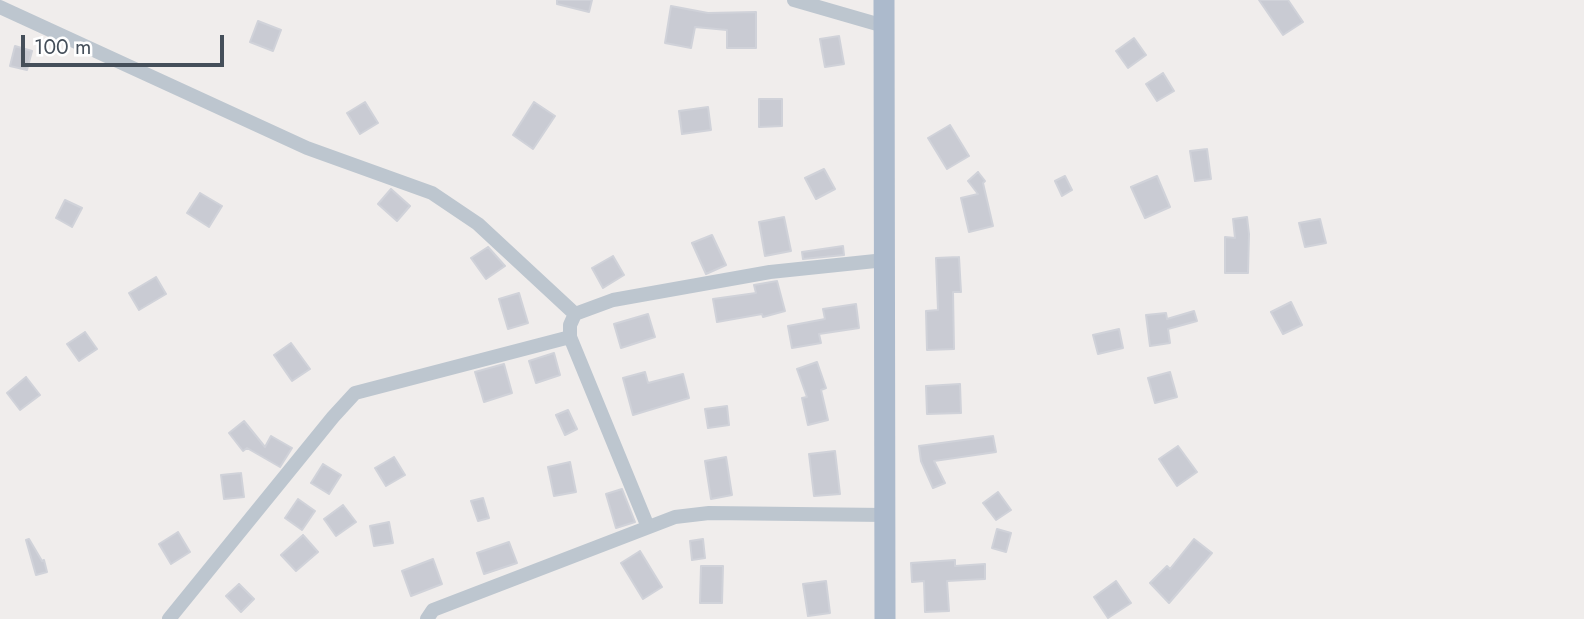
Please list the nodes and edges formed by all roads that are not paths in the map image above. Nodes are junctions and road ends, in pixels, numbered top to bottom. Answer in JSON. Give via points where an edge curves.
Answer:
{"nodes":[{"id":1,"x":794,"y":0,"type":"edge"},
{"id":2,"x":884,"y":0,"type":"edge"},
{"id":3,"x":0,"y":6,"type":"edge"},
{"id":4,"x":884,"y":26,"type":"junction"},
{"id":5,"x":885,"y":260,"type":"junction"},
{"id":6,"x":575,"y":314,"type":"junction"},
{"id":7,"x":570,"y":337,"type":"junction"},
{"id":8,"x":885,"y":514,"type":"junction"},
{"id":9,"x":648,"y":527,"type":"junction"},
{"id":10,"x":169,"y":619,"type":"edge"},
{"id":11,"x":427,"y":619,"type":"edge"},
{"id":12,"x":885,"y":619,"type":"edge"}],
"edges":[{"from":1,"to":4,"type":"street"},
{"from":2,"to":4,"type":"main road"},
{"from":3,"to":6,"type":"street","via":[[307,148],[432,193],[478,224]]},
{"from":4,"to":5,"type":"main road"},
{"from":5,"to":6,"type":"street","via":[[744,276],[613,300]]},
{"from":5,"to":8,"type":"main road"},
{"from":6,"to":7,"type":"street"},
{"from":7,"to":9,"type":"street"},
{"from":7,"to":10,"type":"street","via":[[355,393]]},
{"from":8,"to":9,"type":"street","via":[[709,513],[675,517]]},
{"from":8,"to":12,"type":"main road"},
{"from":9,"to":11,"type":"street","via":[[433,611]]}]}
